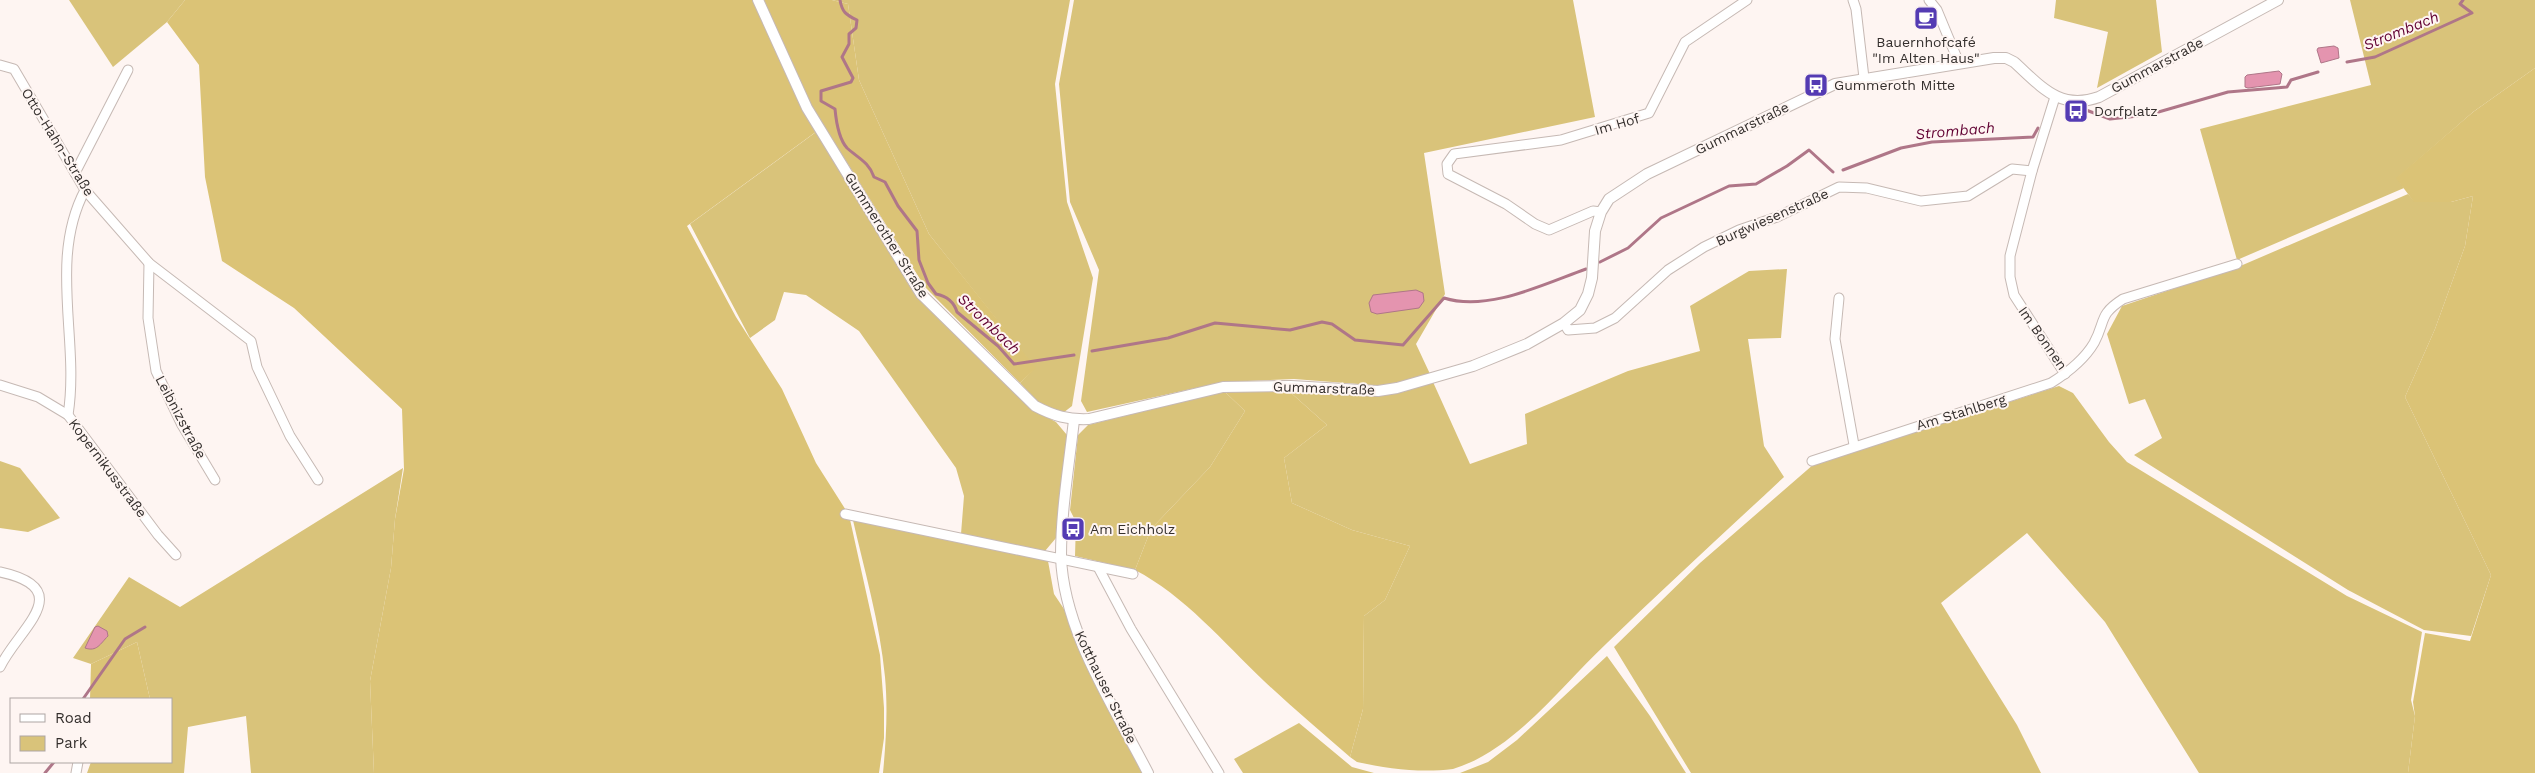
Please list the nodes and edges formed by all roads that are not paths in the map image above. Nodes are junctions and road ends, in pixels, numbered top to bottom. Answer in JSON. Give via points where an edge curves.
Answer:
{"nodes":[{"id":1,"x":758,"y":0,"type":"edge"},
{"id":2,"x":1747,"y":0,"type":"edge"},
{"id":3,"x":1853,"y":0,"type":"edge"},
{"id":4,"x":1929,"y":0,"type":"edge"},
{"id":5,"x":2278,"y":0,"type":"edge"},
{"id":6,"x":1959,"y":63,"type":"junction"},
{"id":7,"x":0,"y":65,"type":"edge"},
{"id":8,"x":128,"y":70,"type":"dead end"},
{"id":9,"x":1864,"y":78,"type":"junction"},
{"id":10,"x":2055,"y":97,"type":"junction"},
{"id":11,"x":2032,"y":171,"type":"junction"},
{"id":12,"x":75,"y":173,"type":"junction"},
{"id":13,"x":85,"y":190,"type":"junction"},
{"id":14,"x":1601,"y":212,"type":"junction"},
{"id":15,"x":149,"y":263,"type":"junction"},
{"id":16,"x":2237,"y":264,"type":"dead end"},
{"id":17,"x":1839,"y":298,"type":"dead end"},
{"id":18,"x":1564,"y":323,"type":"junction"},
{"id":19,"x":2066,"y":374,"type":"junction"},
{"id":20,"x":0,"y":385,"type":"edge"},
{"id":21,"x":68,"y":415,"type":"junction"},
{"id":22,"x":1074,"y":420,"type":"junction"},
{"id":23,"x":1854,"y":445,"type":"junction"},
{"id":24,"x":1812,"y":460,"type":"dead end"},
{"id":25,"x":215,"y":480,"type":"dead end"},
{"id":26,"x":318,"y":480,"type":"dead end"},
{"id":27,"x":845,"y":514,"type":"dead end"},
{"id":28,"x":176,"y":555,"type":"dead end"},
{"id":29,"x":1062,"y":557,"type":"junction"},
{"id":30,"x":1098,"y":568,"type":"junction"},
{"id":31,"x":0,"y":572,"type":"edge"},
{"id":32,"x":1133,"y":574,"type":"dead end"},
{"id":33,"x":0,"y":666,"type":"edge"},
{"id":34,"x":1148,"y":773,"type":"edge"},
{"id":35,"x":1219,"y":773,"type":"edge"}],
"edges":[{"from":1,"to":22,"type":"street","name":"Gummerother Straße","via":[[807,108],[922,294],[1035,406],[1056,417]]},
{"from":2,"to":14,"type":"street","name":"Im Hof","via":[[1685,42],[1649,113],[1561,140],[1454,154],[1447,164],[1448,174],[1549,230],[1593,211]]},
{"from":3,"to":9,"type":"street"},
{"from":4,"to":6,"type":"street","via":[[1937,10]]},
{"from":5,"to":10,"type":"street","name":"Gummarstraße","via":[[2099,96],[2085,102]]},
{"from":6,"to":9,"type":"street","name":"Gummarstraße"},
{"from":6,"to":10,"type":"street","name":"Gummarstraße","via":[[2006,58]]},
{"from":7,"to":12,"type":"street","name":"Otto-Hahn-Straße","via":[[14,69]]},
{"from":8,"to":12,"type":"street"},
{"from":9,"to":14,"type":"street","name":"Gummarstraße","via":[[1820,90],[1647,174],[1609,199]]},
{"from":10,"to":11,"type":"street","name":"Im Bonnen"},
{"from":11,"to":18,"type":"street","name":"Burgwiesenstraße","via":[[2012,169],[2002,172],[1968,196],[1921,201],[1867,188],[1839,188],[1704,247],[1668,270],[1615,318],[1595,328],[1568,330]]},
{"from":11,"to":19,"type":"street","name":"Im Bonnen","via":[[2010,256],[2010,277],[2014,295]]},
{"from":12,"to":13,"type":"street","name":"Otto-Hahn-Straße"},
{"from":13,"to":15,"type":"street","name":"Otto-Hahn-Straße"},
{"from":13,"to":21,"type":"street","via":[[74,210],[65,286],[72,387]]},
{"from":14,"to":18,"type":"street","name":"Gummarstraße","via":[[1595,231],[1588,294],[1580,310]]},
{"from":15,"to":25,"type":"street","name":"Leibnizstraße","via":[[148,318],[156,371],[182,425]]},
{"from":15,"to":26,"type":"street","name":"Otto-Hahn-Straße","via":[[251,341],[257,367],[290,436]]},
{"from":16,"to":19,"type":"street","name":"Im Bonnen","via":[[2123,299],[2103,316],[2095,341]]},
{"from":17,"to":23,"type":"street","via":[[1835,340]]},
{"from":18,"to":22,"type":"street","name":"Gummarstraße","via":[[1527,344],[1473,366],[1397,388],[1378,391],[1291,386],[1224,387]]},
{"from":19,"to":23,"type":"street","name":"Am Stahlberg","via":[[2051,383],[1992,404]]},
{"from":20,"to":21,"type":"street","name":"Kopernikusstraße","via":[[38,397]]},
{"from":21,"to":28,"type":"street","name":"Kopernikusstraße","via":[[158,536]]},
{"from":22,"to":29,"type":"street","name":"Kotthauser Straße"},
{"from":23,"to":24,"type":"street","name":"Am Stahlberg"},
{"from":27,"to":29,"type":"street"},
{"from":29,"to":30,"type":"street"},
{"from":29,"to":34,"type":"street","name":"Kotthauser Straße","via":[[1073,617],[1088,656]]},
{"from":30,"to":32,"type":"street"},
{"from":30,"to":35,"type":"street","via":[[1131,629]]},
{"from":31,"to":33,"type":"street","via":[[21,577],[34,587],[40,601],[37,614],[7,651]]}]}
